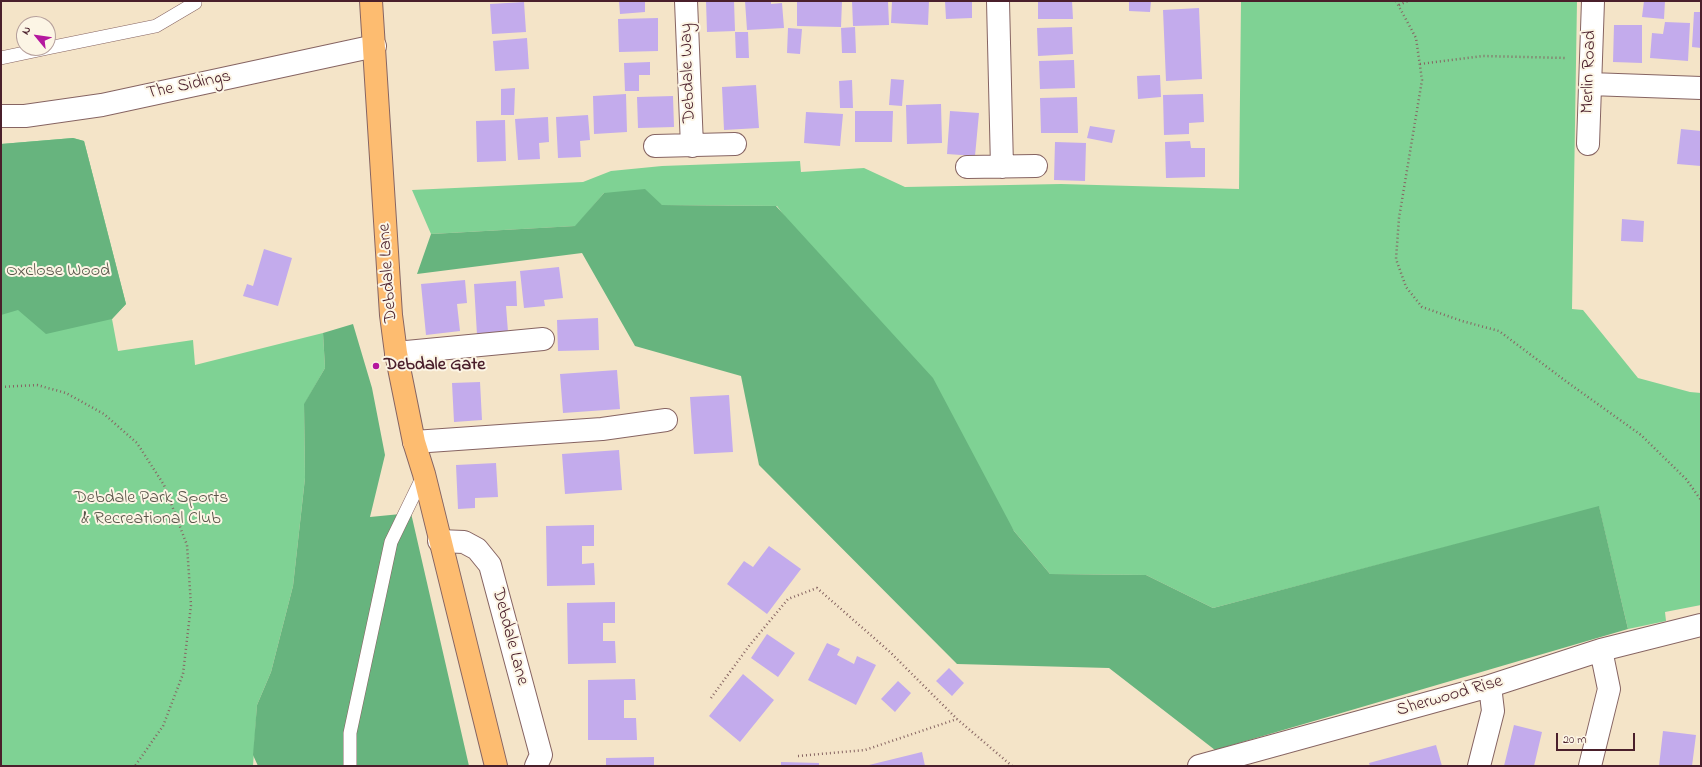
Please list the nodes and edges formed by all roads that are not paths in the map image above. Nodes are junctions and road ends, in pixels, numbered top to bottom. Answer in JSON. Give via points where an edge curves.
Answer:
{"nodes":[{"id":1,"x":195,"y":1,"type":"edge"},
{"id":2,"x":371,"y":1,"type":"edge"},
{"id":3,"x":686,"y":1,"type":"edge"},
{"id":4,"x":998,"y":1,"type":"edge"},
{"id":5,"x":1593,"y":1,"type":"edge"},
{"id":6,"x":56,"y":46,"type":"edge"},
{"id":7,"x":375,"y":46,"type":"junction"},
{"id":8,"x":16,"y":55,"type":"edge"},
{"id":9,"x":1,"y":58,"type":"edge"},
{"id":10,"x":1590,"y":84,"type":"junction"},
{"id":11,"x":1701,"y":88,"type":"edge"},
{"id":12,"x":1,"y":116,"type":"edge"},
{"id":13,"x":735,"y":144,"type":"dead end"},
{"id":14,"x":1588,"y":144,"type":"dead end"},
{"id":15,"x":655,"y":146,"type":"dead end"},
{"id":16,"x":692,"y":146,"type":"junction"},
{"id":17,"x":1036,"y":166,"type":"dead end"},
{"id":18,"x":968,"y":167,"type":"dead end"},
{"id":19,"x":1002,"y":167,"type":"junction"},
{"id":20,"x":543,"y":339,"type":"dead end"},
{"id":21,"x":396,"y":353,"type":"junction"},
{"id":22,"x":666,"y":420,"type":"dead end"},
{"id":23,"x":414,"y":442,"type":"junction"},
{"id":24,"x":424,"y":474,"type":"junction"},
{"id":25,"x":439,"y":541,"type":"junction"},
{"id":26,"x":1701,"y":625,"type":"edge"},
{"id":27,"x":1601,"y":650,"type":"junction"},
{"id":28,"x":1490,"y":686,"type":"junction"},
{"id":29,"x":350,"y":766,"type":"edge"},
{"id":30,"x":496,"y":766,"type":"edge"},
{"id":31,"x":536,"y":766,"type":"edge"},
{"id":32,"x":1202,"y":766,"type":"edge"},
{"id":33,"x":1479,"y":766,"type":"edge"},
{"id":34,"x":1590,"y":766,"type":"edge"}],
"edges":[{"from":1,"to":6,"type":"lane","via":[[156,26]]},
{"from":2,"to":7,"type":"main road","name":"Debdale Lane"},
{"from":3,"to":16,"type":"street","name":"Debdale Way"},
{"from":4,"to":19,"type":"street"},
{"from":5,"to":10,"type":"street","name":"Merlin Road"},
{"from":7,"to":12,"type":"street","name":"The Sidings","via":[[102,105],[25,116]]},
{"from":7,"to":21,"type":"main road","name":"Debdale Lane","via":[[390,310]]},
{"from":8,"to":9,"type":"lane"},
{"from":10,"to":11,"type":"street"},
{"from":10,"to":14,"type":"street","name":"Merlin Road"},
{"from":13,"to":16,"type":"street","name":"Debdale Way"},
{"from":15,"to":16,"type":"street","name":"Debdale Way"},
{"from":17,"to":19,"type":"street"},
{"from":18,"to":19,"type":"street"},
{"from":20,"to":21,"type":"street"},
{"from":21,"to":23,"type":"main road","name":"Debdale Lane"},
{"from":22,"to":23,"type":"street","via":[[602,429]]},
{"from":23,"to":24,"type":"main road","name":"Debdale Lane"},
{"from":24,"to":25,"type":"main road","name":"Debdale Lane"},
{"from":24,"to":29,"type":"lane","via":[[391,542],[350,733]]},
{"from":25,"to":30,"type":"main road","name":"Debdale Lane"},
{"from":25,"to":31,"type":"street","name":"Debdale Lane","via":[[464,542],[477,549],[490,565],[540,755]]},
{"from":26,"to":27,"type":"street","name":"Sherwood Rise"},
{"from":27,"to":28,"type":"street","name":"Sherwood Rise"},
{"from":27,"to":34,"type":"street","via":[[1609,688]]},
{"from":28,"to":32,"type":"street","name":"Sherwood Rise"},
{"from":28,"to":33,"type":"street","via":[[1494,711]]}]}
